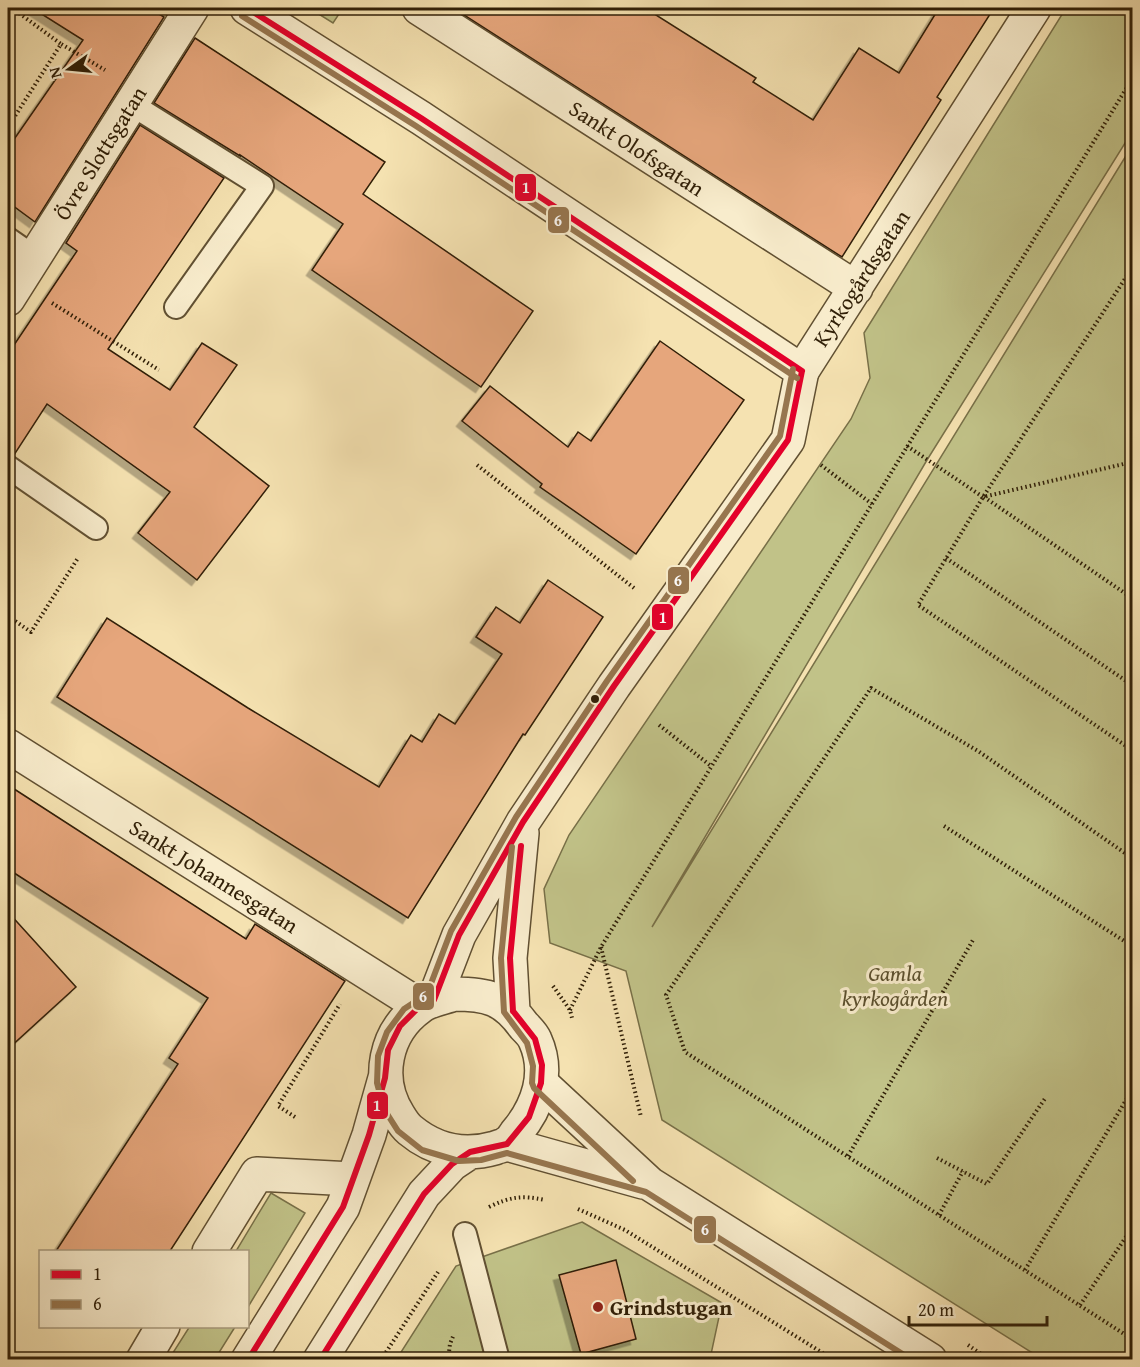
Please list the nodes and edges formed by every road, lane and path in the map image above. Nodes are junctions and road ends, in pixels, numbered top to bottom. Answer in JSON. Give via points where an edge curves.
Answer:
{"nodes":[{"id":1,"x":12,"y":8,"type":"edge"},
{"id":2,"x":192,"y":8,"type":"edge"},
{"id":3,"x":247,"y":8,"type":"edge"},
{"id":4,"x":419,"y":8,"type":"edge"},
{"id":5,"x":1034,"y":8,"type":"edge"},
{"id":6,"x":62,"y":44,"type":"junction"},
{"id":7,"x":1132,"y":79,"type":"edge"},
{"id":8,"x":135,"y":97,"type":"junction"},
{"id":9,"x":8,"y":127,"type":"edge"},
{"id":10,"x":1132,"y":268,"type":"edge"},
{"id":11,"x":17,"y":269,"type":"edge"},
{"id":12,"x":855,"y":288,"type":"junction"},
{"id":13,"x":176,"y":307,"type":"dead end"},
{"id":14,"x":159,"y":370,"type":"dead end"},
{"id":15,"x":802,"y":371,"type":"junction"},
{"id":16,"x":907,"y":446,"type":"junction"},
{"id":17,"x":1132,"y":462,"type":"edge"},
{"id":18,"x":477,"y":465,"type":"dead end"},
{"id":19,"x":8,"y":467,"type":"edge"},
{"id":20,"x":983,"y":497,"type":"junction"},
{"id":21,"x":96,"y":528,"type":"joint"},
{"id":22,"x":946,"y":558,"type":"junction"},
{"id":23,"x":634,"y":589,"type":"dead end"},
{"id":24,"x":1132,"y":598,"type":"edge"},
{"id":25,"x":8,"y":616,"type":"edge"},
{"id":26,"x":1132,"y":685,"type":"edge"},
{"id":27,"x":659,"y":725,"type":"dead end"},
{"id":28,"x":8,"y":746,"type":"edge"},
{"id":29,"x":1132,"y":750,"type":"edge"},
{"id":30,"x":711,"y":766,"type":"junction"},
{"id":31,"x":523,"y":822,"type":"junction"},
{"id":32,"x":944,"y":826,"type":"dead end"},
{"id":33,"x":1132,"y":858,"type":"edge"},
{"id":34,"x":973,"y":940,"type":"dead end"},
{"id":35,"x":1132,"y":946,"type":"edge"},
{"id":36,"x":601,"y":947,"type":"junction"},
{"id":37,"x":342,"y":1000,"type":"dead end"},
{"id":38,"x":427,"y":1003,"type":"junction"},
{"id":39,"x":570,"y":1010,"type":"dead end"},
{"id":40,"x":513,"y":1011,"type":"junction"},
{"id":41,"x":385,"y":1078,"type":"junction"},
{"id":42,"x":541,"y":1083,"type":"junction"},
{"id":43,"x":1132,"y":1090,"type":"edge"},
{"id":44,"x":1046,"y":1097,"type":"dead end"},
{"id":45,"x":296,"y":1117,"type":"dead end"},
{"id":46,"x":643,"y":1125,"type":"dead end"},
{"id":47,"x":507,"y":1144,"type":"junction"},
{"id":48,"x":470,"y":1152,"type":"junction"},
{"id":49,"x":848,"y":1156,"type":"junction"},
{"id":50,"x":937,"y":1158,"type":"dead end"},
{"id":51,"x":963,"y":1172,"type":"junction"},
{"id":52,"x":352,"y":1179,"type":"junction"},
{"id":53,"x":650,"y":1184,"type":"junction"},
{"id":54,"x":549,"y":1201,"type":"dead end"},
{"id":55,"x":573,"y":1206,"type":"dead end"},
{"id":56,"x":939,"y":1215,"type":"junction"},
{"id":57,"x":1132,"y":1228,"type":"edge"},
{"id":58,"x":465,"y":1234,"type":"junction"},
{"id":59,"x":210,"y":1250,"type":"edge"},
{"id":60,"x":1025,"y":1270,"type":"junction"},
{"id":61,"x":1080,"y":1305,"type":"junction"},
{"id":62,"x":1132,"y":1326,"type":"edge"},
{"id":63,"x":162,"y":1328,"type":"edge"},
{"id":64,"x":1126,"y":1335,"type":"junction"},
{"id":65,"x":1132,"y":1339,"type":"edge"},
{"id":66,"x":143,"y":1359,"type":"edge"},
{"id":67,"x":248,"y":1359,"type":"edge"},
{"id":68,"x":320,"y":1359,"type":"edge"},
{"id":69,"x":381,"y":1359,"type":"edge"},
{"id":70,"x":498,"y":1359,"type":"edge"},
{"id":71,"x":834,"y":1359,"type":"edge"},
{"id":72,"x":930,"y":1359,"type":"edge"}],
"edges":[{"from":1,"to":6,"type":"path"},
{"from":2,"to":8,"type":"street","name":"Övre Slottsgatan"},
{"from":3,"to":15,"type":"street","via":[[421,118]]},
{"from":4,"to":12,"type":"street","name":"Sankt Olofsgatan"},
{"from":5,"to":12,"type":"street","name":"Kyrkogårdsgatan"},
{"from":6,"to":8,"type":"path","name":"Övre Slottsgatan"},
{"from":6,"to":9,"type":"path"},
{"from":7,"to":16,"type":"path"},
{"from":8,"to":11,"type":"street","name":"Övre Slottsgatan"},
{"from":8,"to":13,"type":"lane","via":[[262,186]]},
{"from":10,"to":20,"type":"path"},
{"from":11,"to":14,"type":"path"},
{"from":12,"to":15,"type":"street","name":"Kyrkogårdsgatan"},
{"from":15,"to":31,"type":"street","name":"Kyrkogårdsgatan","via":[[788,440]]},
{"from":16,"to":20,"type":"path"},
{"from":16,"to":30,"type":"path"},
{"from":17,"to":20,"type":"path"},
{"from":18,"to":23,"type":"path"},
{"from":19,"to":21,"type":"lane"},
{"from":20,"to":22,"type":"path"},
{"from":20,"to":24,"type":"path"},
{"from":21,"to":25,"type":"path","via":[[31,632]]},
{"from":22,"to":26,"type":"path"},
{"from":22,"to":29,"type":"path","via":[[918,605]]},
{"from":27,"to":30,"type":"path"},
{"from":28,"to":38,"type":"street","name":"Sankt Johannesgatan"},
{"from":30,"to":36,"type":"path"},
{"from":31,"to":38,"type":"street","name":"Kyrkogårdsgatan","via":[[459,935]]},
{"from":31,"to":40,"type":"street","name":"Kyrkogårdsgatan","via":[[510,958]]},
{"from":32,"to":35,"type":"path"},
{"from":33,"to":49,"type":"path","via":[[978,751],[871,688],[666,995],[685,1052]]},
{"from":34,"to":49,"type":"path"},
{"from":36,"to":39,"type":"path"},
{"from":36,"to":46,"type":"path"},
{"from":37,"to":45,"type":"path","via":[[278,1106]]},
{"from":38,"to":40,"type":"street","via":[[454,994],[473,994],[492,998]]},
{"from":38,"to":41,"type":"street","via":[[400,1026],[388,1050]]},
{"from":40,"to":42,"type":"street","via":[[535,1039],[542,1065]]},
{"from":41,"to":48,"type":"street","via":[[392,1105],[407,1128],[426,1142],[452,1151]]},
{"from":41,"to":52,"type":"street"},
{"from":42,"to":47,"type":"street","via":[[529,1117]]},
{"from":42,"to":53,"type":"street"},
{"from":43,"to":60,"type":"path"},
{"from":44,"to":51,"type":"path","via":[[987,1184]]},
{"from":47,"to":48,"type":"street"},
{"from":47,"to":53,"type":"street"},
{"from":48,"to":68,"type":"street","via":[[452,1164],[424,1194]]},
{"from":49,"to":56,"type":"path"},
{"from":50,"to":51,"type":"path"},
{"from":51,"to":56,"type":"path"},
{"from":52,"to":59,"type":"street","via":[[257,1174]]},
{"from":52,"to":67,"type":"street","via":[[343,1207]]},
{"from":53,"to":72,"type":"street"},
{"from":54,"to":58,"type":"path","via":[[526,1196],[501,1201],[488,1208]]},
{"from":55,"to":71,"type":"path","via":[[625,1230]]},
{"from":56,"to":60,"type":"path"},
{"from":57,"to":61,"type":"path"},
{"from":58,"to":69,"type":"path"},
{"from":58,"to":70,"type":"lane"},
{"from":60,"to":61,"type":"path"},
{"from":61,"to":64,"type":"path"},
{"from":62,"to":64,"type":"path"},
{"from":63,"to":66,"type":"street"},
{"from":64,"to":65,"type":"path"}]}
